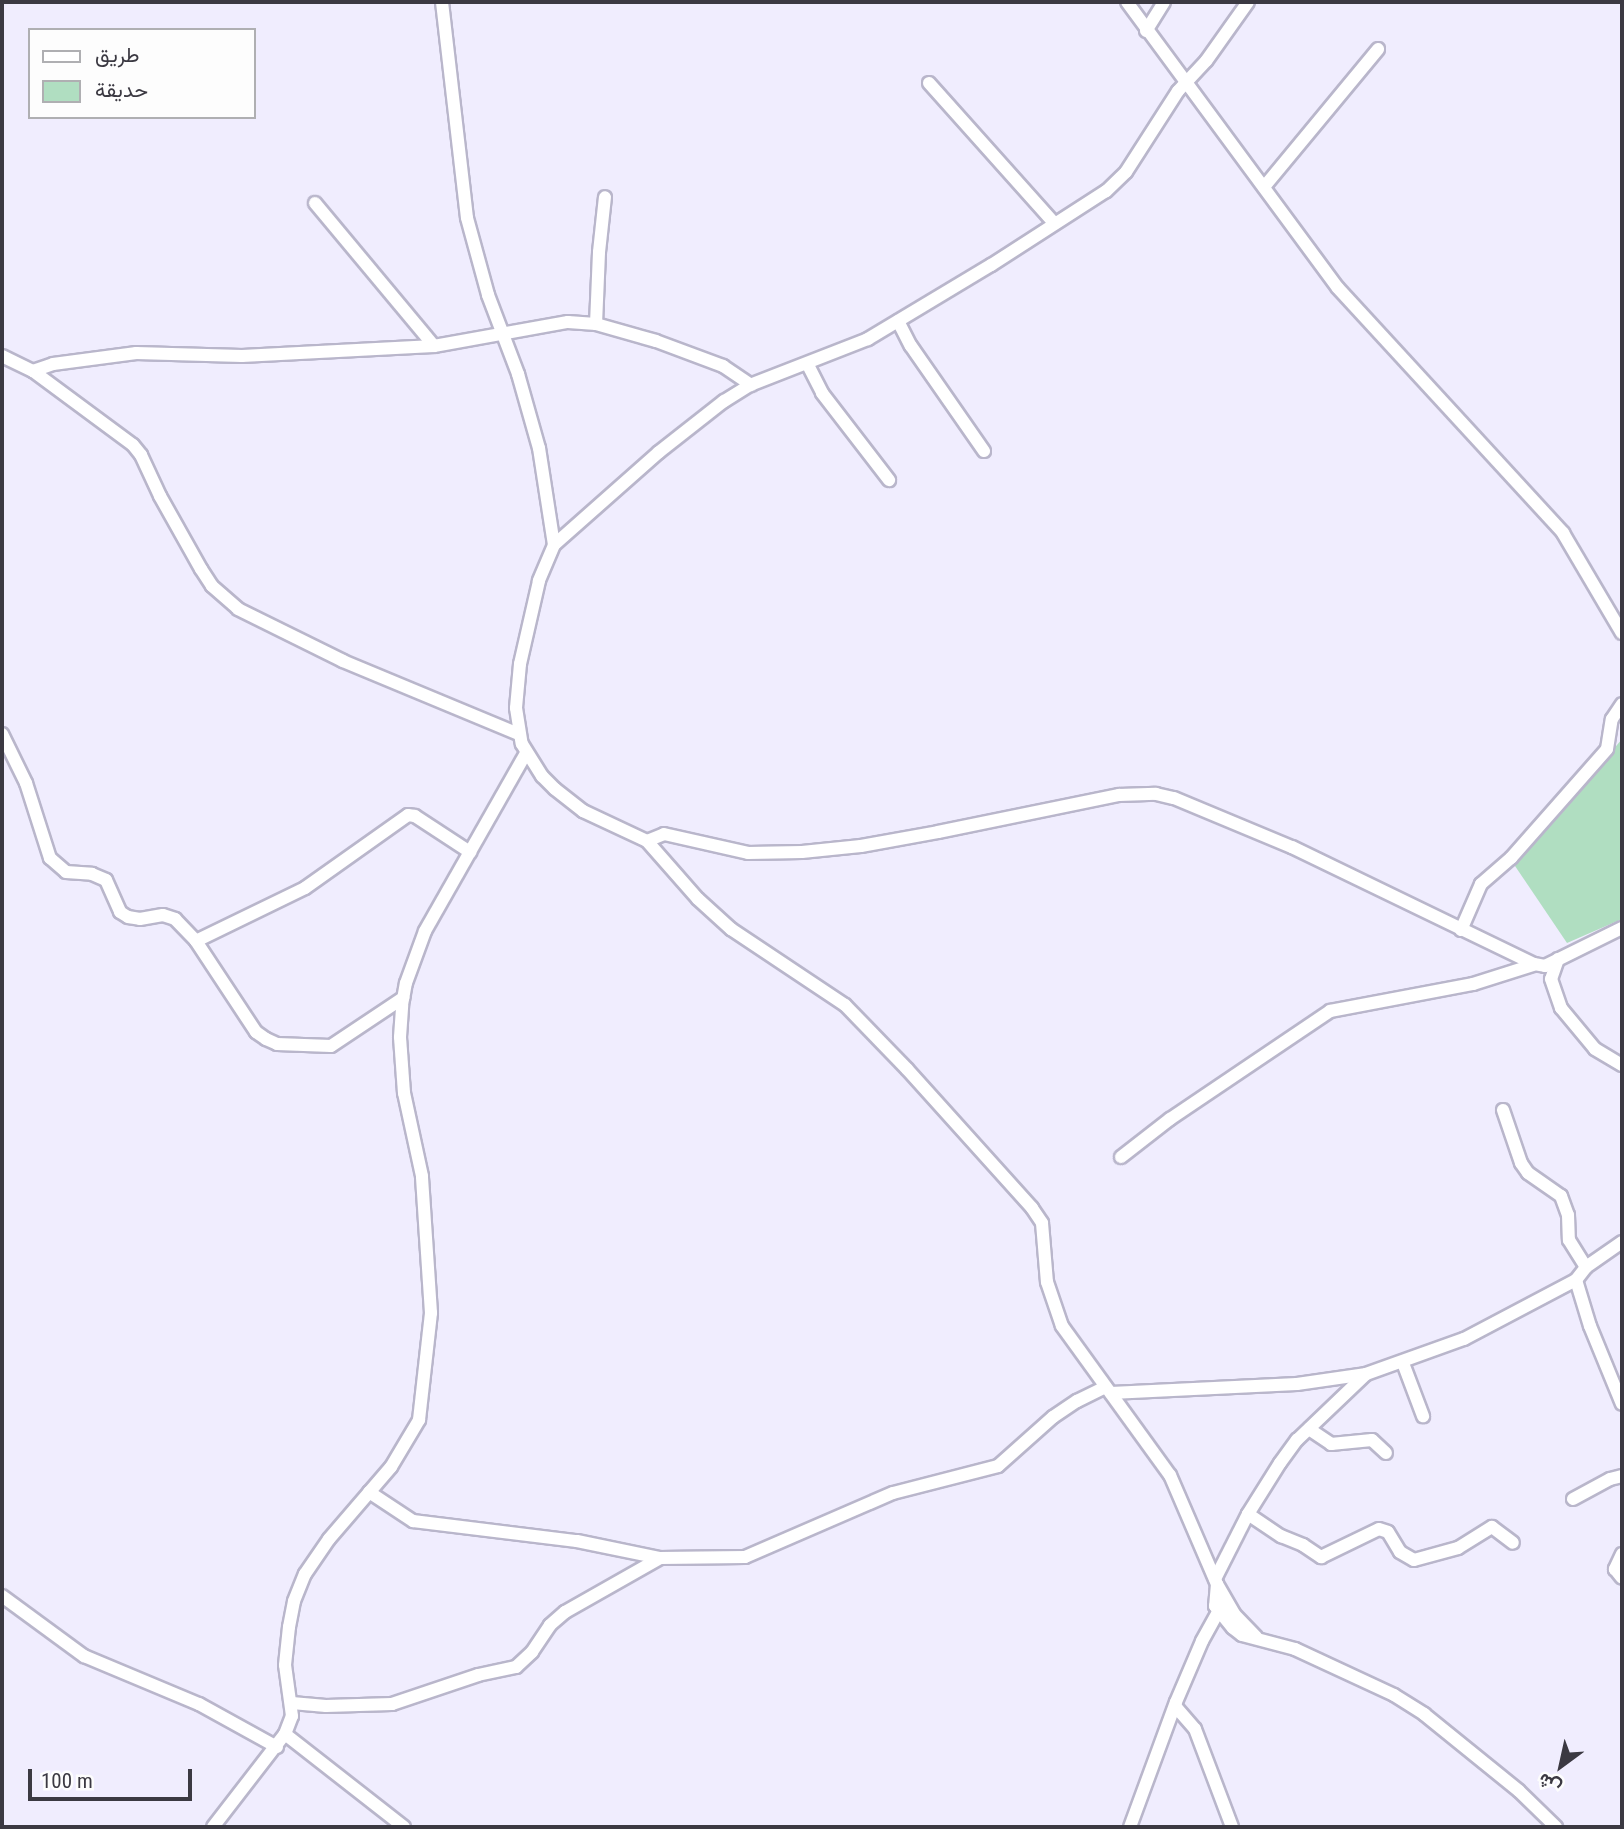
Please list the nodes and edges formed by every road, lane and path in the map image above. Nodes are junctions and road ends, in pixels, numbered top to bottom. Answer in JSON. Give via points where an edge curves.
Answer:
{"nodes":[{"id":1,"x":442,"y":2,"type":"edge"},
{"id":2,"x":1127,"y":2,"type":"edge"},
{"id":3,"x":1164,"y":2,"type":"edge"},
{"id":4,"x":1248,"y":2,"type":"edge"},
{"id":5,"x":1146,"y":31,"type":"junction"},
{"id":6,"x":1378,"y":49,"type":"dead end"},
{"id":7,"x":1186,"y":81,"type":"junction"},
{"id":8,"x":929,"y":83,"type":"dead end"},
{"id":9,"x":1264,"y":187,"type":"junction"},
{"id":10,"x":605,"y":197,"type":"dead end"},
{"id":11,"x":315,"y":203,"type":"dead end"},
{"id":12,"x":1054,"y":223,"type":"junction"},
{"id":13,"x":898,"y":321,"type":"junction"},
{"id":14,"x":596,"y":324,"type":"junction"},
{"id":15,"x":502,"y":333,"type":"junction"},
{"id":16,"x":434,"y":346,"type":"junction"},
{"id":17,"x":2,"y":356,"type":"edge"},
{"id":18,"x":808,"y":365,"type":"junction"},
{"id":19,"x":33,"y":371,"type":"junction"},
{"id":20,"x":751,"y":385,"type":"junction"},
{"id":21,"x":984,"y":451,"type":"dead end"},
{"id":22,"x":889,"y":480,"type":"dead end"},
{"id":23,"x":554,"y":545,"type":"junction"},
{"id":24,"x":1622,"y":633,"type":"edge"},
{"id":25,"x":1622,"y":704,"type":"edge"},
{"id":26,"x":2,"y":734,"type":"edge"},
{"id":27,"x":518,"y":734,"type":"junction"},
{"id":28,"x":526,"y":753,"type":"junction"},
{"id":29,"x":647,"y":841,"type":"junction"},
{"id":30,"x":470,"y":852,"type":"junction"},
{"id":31,"x":1622,"y":928,"type":"edge"},
{"id":32,"x":1461,"y":930,"type":"junction"},
{"id":33,"x":196,"y":941,"type":"junction"},
{"id":34,"x":1558,"y":959,"type":"junction"},
{"id":35,"x":1534,"y":964,"type":"junction"},
{"id":36,"x":403,"y":998,"type":"junction"},
{"id":37,"x":1622,"y":1065,"type":"edge"},
{"id":38,"x":1503,"y":1111,"type":"dead end"},
{"id":39,"x":1121,"y":1157,"type":"dead end"},
{"id":40,"x":1622,"y":1242,"type":"edge"},
{"id":41,"x":1586,"y":1267,"type":"junction"},
{"id":42,"x":1576,"y":1280,"type":"junction"},
{"id":43,"x":1403,"y":1363,"type":"junction"},
{"id":44,"x":1366,"y":1374,"type":"junction"},
{"id":45,"x":1108,"y":1390,"type":"junction"},
{"id":46,"x":1622,"y":1404,"type":"edge"},
{"id":47,"x":1423,"y":1416,"type":"dead end"},
{"id":48,"x":1309,"y":1429,"type":"junction"},
{"id":49,"x":1386,"y":1453,"type":"dead end"},
{"id":50,"x":1622,"y":1476,"type":"edge"},
{"id":51,"x":369,"y":1492,"type":"junction"},
{"id":52,"x":1573,"y":1499,"type":"dead end"},
{"id":53,"x":1248,"y":1514,"type":"junction"},
{"id":54,"x":1513,"y":1543,"type":"dead end"},
{"id":55,"x":1622,"y":1553,"type":"edge"},
{"id":56,"x":660,"y":1558,"type":"junction"},
{"id":57,"x":1622,"y":1578,"type":"edge"},
{"id":58,"x":1216,"y":1581,"type":"junction"},
{"id":59,"x":2,"y":1596,"type":"edge"},
{"id":60,"x":1222,"y":1606,"type":"junction"},
{"id":61,"x":292,"y":1703,"type":"junction"},
{"id":62,"x":1175,"y":1706,"type":"junction"},
{"id":63,"x":285,"y":1734,"type":"junction"},
{"id":64,"x":278,"y":1747,"type":"junction"},
{"id":65,"x":212,"y":1827,"type":"edge"},
{"id":66,"x":404,"y":1827,"type":"edge"},
{"id":67,"x":1130,"y":1827,"type":"edge"},
{"id":68,"x":1232,"y":1827,"type":"edge"},
{"id":69,"x":1556,"y":1827,"type":"edge"}],
"edges":[{"from":1,"to":15,"type":"street","via":[[467,218]]},
{"from":2,"to":5,"type":"street"},
{"from":3,"to":5,"type":"street"},
{"from":4,"to":7,"type":"street"},
{"from":5,"to":7,"type":"street"},
{"from":6,"to":9,"type":"street"},
{"from":7,"to":9,"type":"street"},
{"from":7,"to":12,"type":"street","via":[[1116,183]]},
{"from":8,"to":12,"type":"street"},
{"from":9,"to":24,"type":"street","via":[[1338,288],[1563,533]]},
{"from":10,"to":14,"type":"street"},
{"from":11,"to":16,"type":"street"},
{"from":12,"to":13,"type":"street"},
{"from":13,"to":18,"type":"street"},
{"from":13,"to":21,"type":"street"},
{"from":14,"to":15,"type":"street","via":[[547,323]]},
{"from":14,"to":20,"type":"street","via":[[723,366]]},
{"from":15,"to":16,"type":"street"},
{"from":15,"to":23,"type":"street","via":[[539,448]]},
{"from":16,"to":19,"type":"street","via":[[242,356],[136,353]]},
{"from":17,"to":19,"type":"street"},
{"from":18,"to":20,"type":"street"},
{"from":18,"to":22,"type":"street","via":[[822,393]]},
{"from":19,"to":27,"type":"street","via":[[141,454],[201,569],[238,609],[343,661]]},
{"from":20,"to":23,"type":"street","via":[[659,452]]},
{"from":23,"to":27,"type":"street","via":[[539,581],[520,664]]},
{"from":25,"to":32,"type":"street","via":[[1612,719],[1607,749],[1511,858],[1481,884]]},
{"from":26,"to":33,"type":"street","via":[[26,783],[50,858],[66,872],[106,880],[124,915],[169,917]]},
{"from":27,"to":28,"type":"street"},
{"from":28,"to":29,"type":"street","via":[[542,776],[571,802],[608,825]]},
{"from":28,"to":30,"type":"street"},
{"from":29,"to":32,"type":"street","via":[[664,834],[748,853],[802,852],[938,832],[1063,804],[1156,794],[1292,847]]},
{"from":29,"to":45,"type":"street","via":[[731,929],[828,993],[867,1026],[1032,1208],[1042,1223],[1052,1304],[1062,1326]]},
{"from":30,"to":33,"type":"street","via":[[408,815],[305,888]]},
{"from":30,"to":36,"type":"street","via":[[425,931]]},
{"from":31,"to":34,"type":"street"},
{"from":32,"to":35,"type":"street"},
{"from":33,"to":36,"type":"street","via":[[256,1032],[277,1044],[331,1046]]},
{"from":34,"to":35,"type":"street","via":[[1545,966]]},
{"from":34,"to":37,"type":"street","via":[[1551,979],[1561,1007],[1595,1049]]},
{"from":35,"to":39,"type":"street","via":[[1473,984],[1330,1011]]},
{"from":36,"to":51,"type":"street","via":[[404,1093],[422,1176],[430,1340],[418,1420],[402,1452]]},
{"from":38,"to":41,"type":"street","via":[[1521,1163],[1561,1196],[1568,1214],[1569,1240]]},
{"from":40,"to":41,"type":"street"},
{"from":41,"to":42,"type":"street"},
{"from":42,"to":43,"type":"street","via":[[1464,1339]]},
{"from":42,"to":46,"type":"street"},
{"from":43,"to":44,"type":"street"},
{"from":43,"to":47,"type":"street"},
{"from":44,"to":45,"type":"street","via":[[1297,1384]]},
{"from":44,"to":48,"type":"street"},
{"from":45,"to":56,"type":"street","via":[[1077,1401],[1053,1417],[998,1466],[893,1493],[745,1557]]},
{"from":45,"to":58,"type":"street","via":[[1170,1475]]},
{"from":48,"to":49,"type":"street","via":[[1331,1444],[1372,1440]]},
{"from":48,"to":53,"type":"street","via":[[1280,1463]]},
{"from":50,"to":52,"type":"street"},
{"from":51,"to":56,"type":"street","via":[[413,1521],[577,1541]]},
{"from":51,"to":61,"type":"street","via":[[305,1574],[294,1601],[285,1665]]},
{"from":53,"to":54,"type":"street","via":[[1321,1557],[1379,1529],[1388,1532],[1400,1552],[1414,1560],[1458,1548],[1492,1527]]},
{"from":53,"to":58,"type":"street"},
{"from":55,"to":57,"type":"street","via":[[1615,1569]]},
{"from":56,"to":61,"type":"street","via":[[565,1612],[516,1667],[392,1704]]},
{"from":58,"to":60,"type":"street","via":[[1214,1599]]},
{"from":59,"to":64,"type":"street","via":[[84,1656],[199,1704]]},
{"from":60,"to":62,"type":"street"},
{"from":60,"to":69,"type":"street","via":[[1242,1635],[1295,1648],[1424,1714],[1509,1782]]},
{"from":61,"to":63,"type":"street"},
{"from":62,"to":67,"type":"street"},
{"from":62,"to":68,"type":"street","via":[[1195,1729]]},
{"from":63,"to":64,"type":"street"},
{"from":63,"to":66,"type":"street"},
{"from":64,"to":65,"type":"street"}]}
